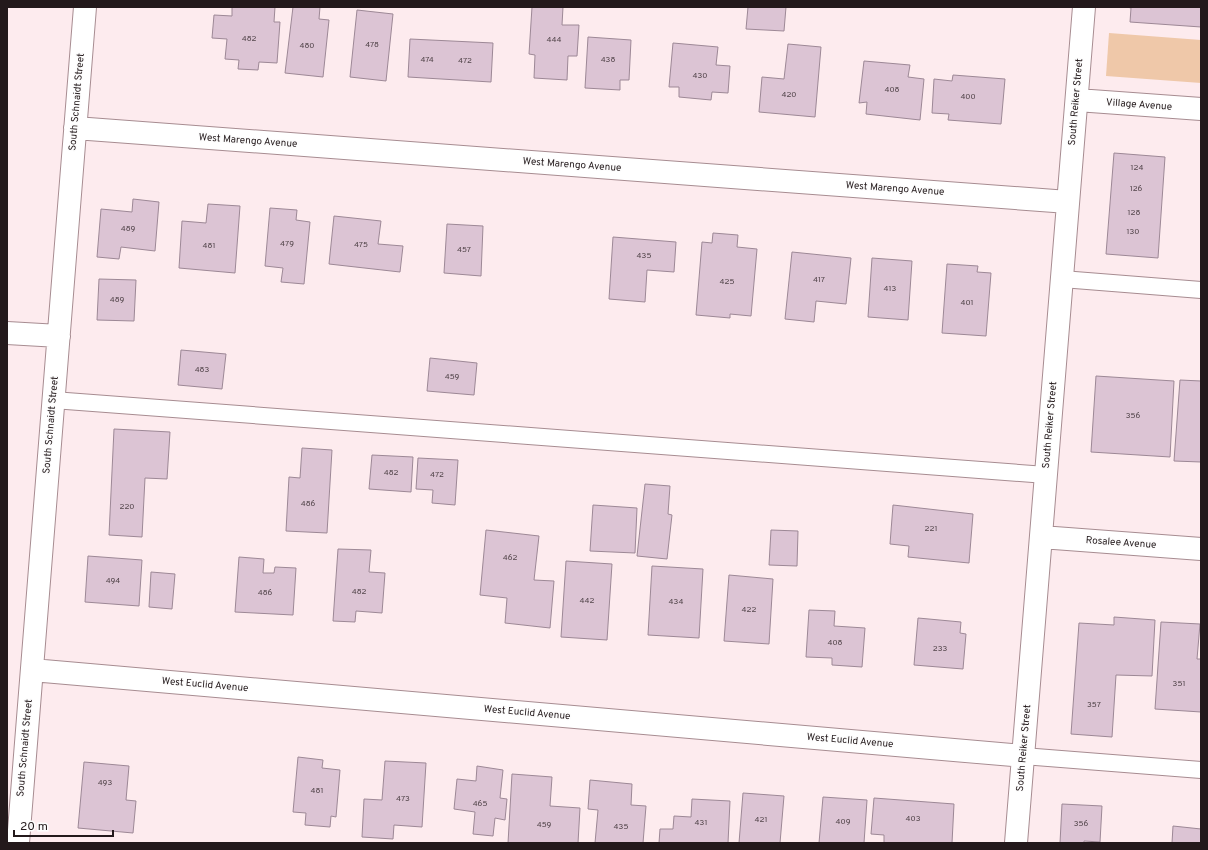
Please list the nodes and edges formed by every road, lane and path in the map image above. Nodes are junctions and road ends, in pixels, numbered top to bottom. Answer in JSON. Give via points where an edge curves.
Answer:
{"nodes":[{"id":1,"x":85,"y":7,"type":"edge"},
{"id":2,"x":1084,"y":7,"type":"edge"},
{"id":3,"x":1076,"y":100,"type":"junction"},
{"id":4,"x":1201,"y":109,"type":"edge"},
{"id":5,"x":75,"y":128,"type":"junction"},
{"id":6,"x":1068,"y":202,"type":"junction"},
{"id":7,"x":1062,"y":279,"type":"junction"},
{"id":8,"x":1201,"y":290,"type":"edge"},
{"id":9,"x":7,"y":333,"type":"edge"},
{"id":10,"x":59,"y":336,"type":"junction"},
{"id":11,"x":53,"y":400,"type":"junction"},
{"id":12,"x":1046,"y":475,"type":"junction"},
{"id":13,"x":1042,"y":537,"type":"junction"},
{"id":14,"x":1201,"y":549,"type":"edge"},
{"id":15,"x":32,"y":670,"type":"junction"},
{"id":16,"x":1023,"y":756,"type":"junction"},
{"id":17,"x":1201,"y":770,"type":"edge"},
{"id":18,"x":18,"y":843,"type":"edge"},
{"id":19,"x":1016,"y":843,"type":"edge"}],
"edges":[{"from":1,"to":5,"type":"street","name":"South Schnaidt Street"},
{"from":2,"to":3,"type":"street","name":"South Reiker Street"},
{"from":3,"to":4,"type":"street","name":"Village Avenue"},
{"from":3,"to":6,"type":"street","name":"South Reiker Street"},
{"from":5,"to":6,"type":"street","name":"West Marengo Avenue"},
{"from":5,"to":10,"type":"street","name":"South Schnaidt Street"},
{"from":6,"to":7,"type":"street","name":"South Reiker Street"},
{"from":7,"to":8,"type":"lane"},
{"from":7,"to":12,"type":"street","name":"South Reiker Street"},
{"from":9,"to":10,"type":"street"},
{"from":10,"to":11,"type":"street","name":"South Schnaidt Street"},
{"from":11,"to":12,"type":"lane"},
{"from":11,"to":15,"type":"street","name":"South Schnaidt Street"},
{"from":12,"to":13,"type":"street","name":"South Reiker Street"},
{"from":13,"to":14,"type":"street","name":"Rosalee Avenue"},
{"from":13,"to":16,"type":"street","name":"South Reiker Street"},
{"from":15,"to":16,"type":"street","name":"West Euclid Avenue"},
{"from":15,"to":18,"type":"street","name":"South Schnaidt Street"},
{"from":16,"to":17,"type":"lane"},
{"from":16,"to":19,"type":"street","name":"South Reiker Street"}]}
